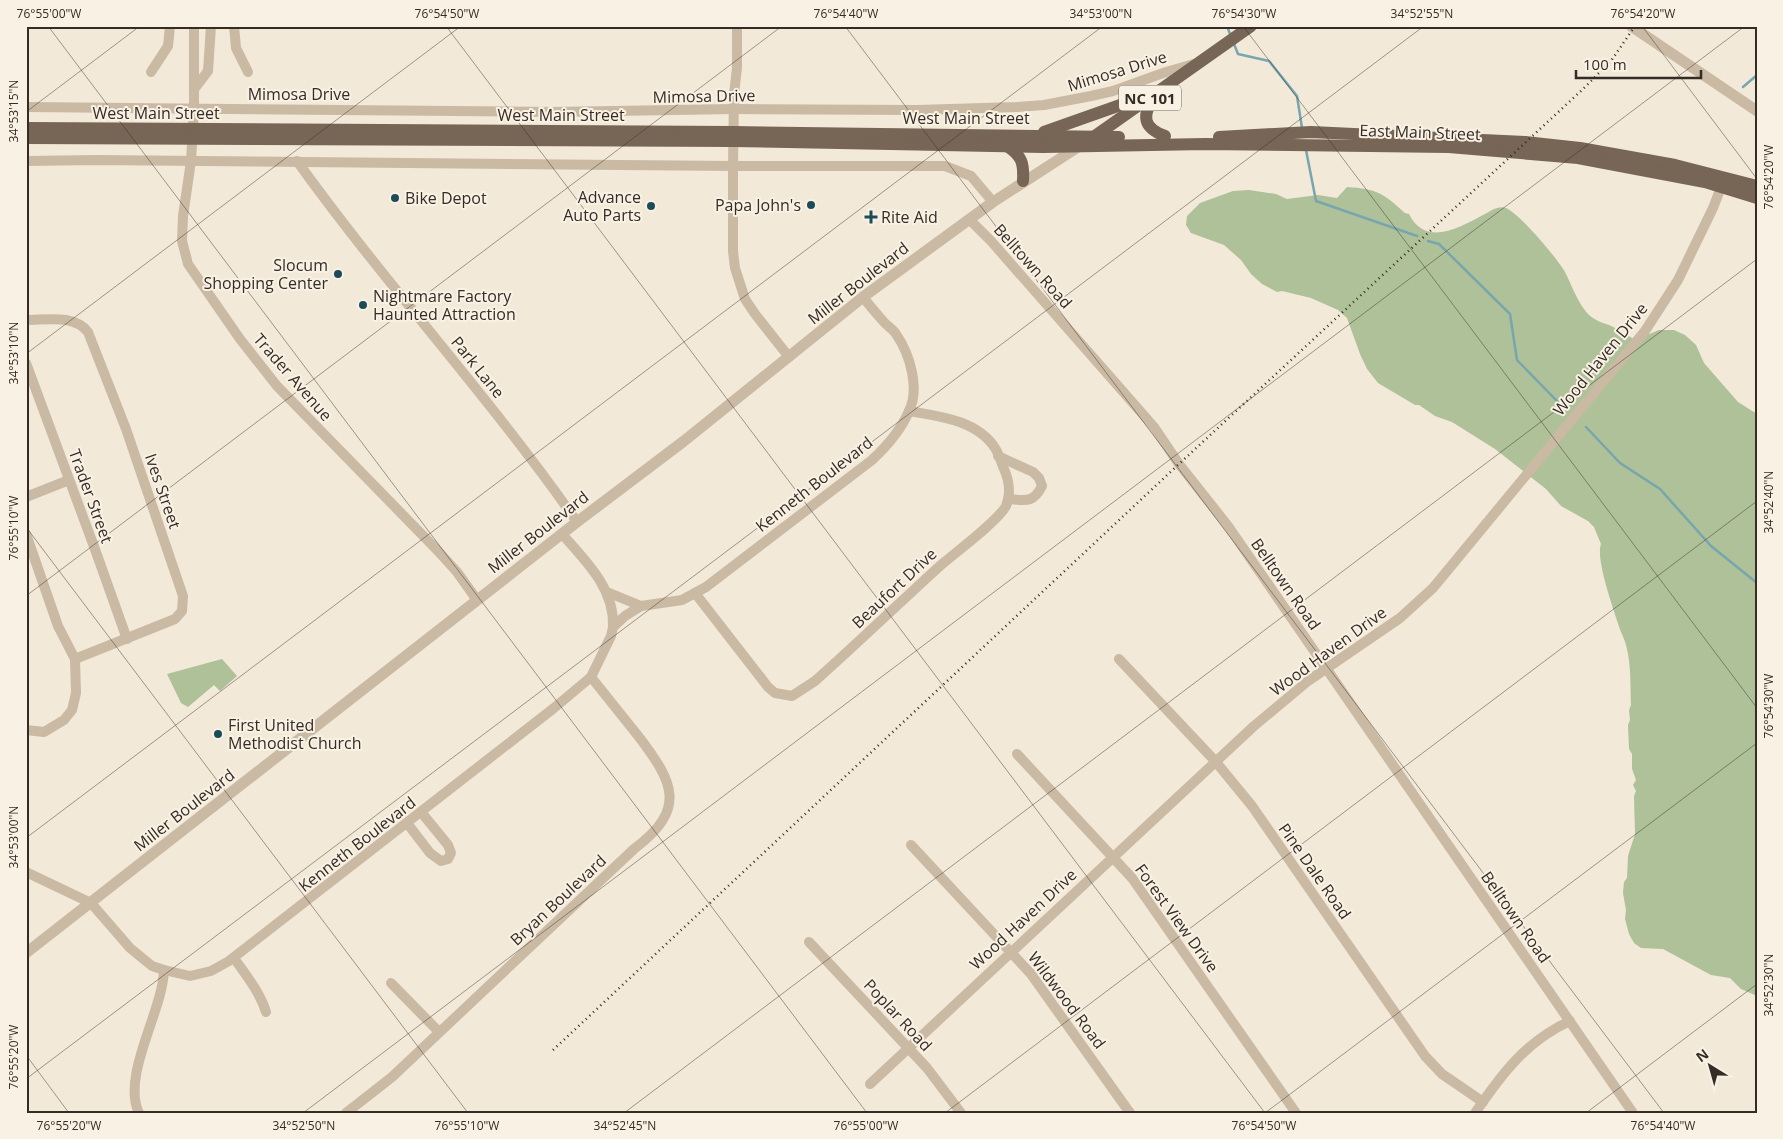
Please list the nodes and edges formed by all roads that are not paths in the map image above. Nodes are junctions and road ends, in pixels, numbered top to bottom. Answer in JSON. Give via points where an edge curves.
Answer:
{"nodes":[{"id":1,"x":170,"y":26,"type":"edge"},
{"id":2,"x":194,"y":26,"type":"edge"},
{"id":3,"x":211,"y":26,"type":"edge"},
{"id":4,"x":234,"y":26,"type":"edge"},
{"id":5,"x":737,"y":26,"type":"edge"},
{"id":6,"x":1251,"y":26,"type":"edge"},
{"id":7,"x":1631,"y":26,"type":"edge"},
{"id":8,"x":1196,"y":64,"type":"junction"},
{"id":9,"x":151,"y":72,"type":"dead end"},
{"id":10,"x":248,"y":72,"type":"dead end"},
{"id":11,"x":195,"y":88,"type":"junction"},
{"id":12,"x":1160,"y":91,"type":"junction"},
{"id":13,"x":26,"y":107,"type":"edge"},
{"id":14,"x":194,"y":108,"type":"junction"},
{"id":15,"x":734,"y":109,"type":"junction"},
{"id":16,"x":1757,"y":111,"type":"edge"},
{"id":17,"x":26,"y":128,"type":"edge"},
{"id":18,"x":192,"y":134,"type":"junction"},
{"id":19,"x":1035,"y":134,"type":"junction"},
{"id":20,"x":1165,"y":136,"type":"junction"},
{"id":21,"x":733,"y":137,"type":"junction"},
{"id":22,"x":1095,"y":137,"type":"junction"},
{"id":23,"x":26,"y":138,"type":"edge"},
{"id":24,"x":1306,"y":138,"type":"junction"},
{"id":25,"x":1007,"y":146,"type":"junction"},
{"id":26,"x":1078,"y":147,"type":"junction"},
{"id":27,"x":26,"y":161,"type":"edge"},
{"id":28,"x":190,"y":161,"type":"junction"},
{"id":29,"x":297,"y":161,"type":"junction"},
{"id":30,"x":733,"y":166,"type":"junction"},
{"id":31,"x":1023,"y":181,"type":"junction"},
{"id":32,"x":1723,"y":182,"type":"junction"},
{"id":33,"x":1757,"y":186,"type":"edge"},
{"id":34,"x":1757,"y":198,"type":"edge"},
{"id":35,"x":993,"y":202,"type":"junction"},
{"id":36,"x":969,"y":219,"type":"junction"},
{"id":37,"x":863,"y":297,"type":"junction"},
{"id":38,"x":26,"y":320,"type":"edge"},
{"id":39,"x":789,"y":357,"type":"junction"},
{"id":40,"x":26,"y":364,"type":"edge"},
{"id":41,"x":910,"y":411,"type":"junction"},
{"id":42,"x":998,"y":456,"type":"junction"},
{"id":43,"x":70,"y":480,"type":"junction"},
{"id":44,"x":26,"y":497,"type":"edge"},
{"id":45,"x":1008,"y":498,"type":"junction"},
{"id":46,"x":577,"y":522,"type":"junction"},
{"id":47,"x":26,"y":534,"type":"edge"},
{"id":48,"x":562,"y":534,"type":"junction"},
{"id":49,"x":607,"y":592,"type":"junction"},
{"id":50,"x":694,"y":593,"type":"junction"},
{"id":51,"x":477,"y":600,"type":"junction"},
{"id":52,"x":641,"y":606,"type":"junction"},
{"id":53,"x":613,"y":627,"type":"junction"},
{"id":54,"x":127,"y":639,"type":"junction"},
{"id":55,"x":75,"y":659,"type":"junction"},
{"id":56,"x":1119,"y":659,"type":"dead end"},
{"id":57,"x":1326,"y":669,"type":"junction"},
{"id":58,"x":591,"y":677,"type":"junction"},
{"id":59,"x":26,"y":730,"type":"edge"},
{"id":60,"x":1017,"y":754,"type":"dead end"},
{"id":61,"x":1216,"y":762,"type":"junction"},
{"id":62,"x":421,"y":812,"type":"junction"},
{"id":63,"x":407,"y":823,"type":"junction"},
{"id":64,"x":911,"y":845,"type":"dead end"},
{"id":65,"x":1112,"y":857,"type":"junction"},
{"id":66,"x":26,"y":872,"type":"edge"},
{"id":67,"x":92,"y":903,"type":"junction"},
{"id":68,"x":809,"y":942,"type":"dead end"},
{"id":69,"x":1011,"y":952,"type":"junction"},
{"id":70,"x":26,"y":953,"type":"edge"},
{"id":71,"x":234,"y":958,"type":"junction"},
{"id":72,"x":164,"y":970,"type":"junction"},
{"id":73,"x":391,"y":983,"type":"dead end"},
{"id":74,"x":266,"y":1012,"type":"dead end"},
{"id":75,"x":1570,"y":1021,"type":"junction"},
{"id":76,"x":439,"y":1032,"type":"junction"},
{"id":77,"x":909,"y":1048,"type":"junction"},
{"id":78,"x":870,"y":1084,"type":"dead end"},
{"id":79,"x":1483,"y":1102,"type":"junction"},
{"id":80,"x":136,"y":1112,"type":"edge"},
{"id":81,"x":346,"y":1113,"type":"edge"},
{"id":82,"x":961,"y":1113,"type":"edge"},
{"id":83,"x":1130,"y":1113,"type":"edge"},
{"id":84,"x":1296,"y":1113,"type":"edge"},
{"id":85,"x":1475,"y":1113,"type":"edge"},
{"id":86,"x":1633,"y":1113,"type":"edge"}],
"edges":[{"from":1,"to":9,"type":"street","via":[[168,46]]},
{"from":2,"to":11,"type":"street","name":"Trader Avenue"},
{"from":3,"to":11,"type":"street","via":[[208,72]]},
{"from":4,"to":10,"type":"street","via":[[236,48]]},
{"from":5,"to":15,"type":"street"},
{"from":6,"to":8,"type":"main road","number":"NC 101"},
{"from":7,"to":16,"type":"street"},
{"from":8,"to":12,"type":"main road","number":"NC 101"},
{"from":8,"to":15,"type":"street","name":"Mimosa Drive","via":[[1091,96],[1044,105]]},
{"from":11,"to":14,"type":"street","name":"Trader Avenue"},
{"from":12,"to":19,"type":"main road"},
{"from":12,"to":20,"type":"main road","via":[[1148,108],[1146,120],[1155,133]]},
{"from":12,"to":22,"type":"main road","number":"NC 101"},
{"from":13,"to":14,"type":"street","name":"Mimosa Drive"},
{"from":14,"to":15,"type":"street","name":"Mimosa Drive","via":[[552,112]]},
{"from":14,"to":18,"type":"street","name":"Trader Avenue"},
{"from":15,"to":21,"type":"street"},
{"from":17,"to":18,"type":"main road","name":"West Main Street"},
{"from":18,"to":21,"type":"main road","name":"West Main Street"},
{"from":18,"to":23,"type":"main road","name":"West Main Street"},
{"from":18,"to":28,"type":"street","name":"Trader Avenue"},
{"from":19,"to":21,"type":"main road","name":"West Main Street"},
{"from":19,"to":22,"type":"main road","name":"West Main Street"},
{"from":20,"to":22,"type":"main road","name":"East Main Street"},
{"from":20,"to":24,"type":"main road","name":"East Main Street"},
{"from":21,"to":25,"type":"main road","name":"West Main Street"},
{"from":21,"to":30,"type":"street"},
{"from":22,"to":26,"type":"main road","number":"NC 101"},
{"from":24,"to":26,"type":"main road","name":"East Main Street"},
{"from":24,"to":32,"type":"main road","name":"East Main Street","via":[[1578,158],[1705,182]]},
{"from":25,"to":26,"type":"main road","name":"West Main Street"},
{"from":25,"to":31,"type":"main road","via":[[1022,162]]},
{"from":26,"to":31,"type":"street","name":"Miller Boulevard"},
{"from":27,"to":28,"type":"street"},
{"from":28,"to":29,"type":"street"},
{"from":28,"to":51,"type":"street","name":"Trader Avenue","via":[[182,241],[188,264],[195,275],[277,386],[438,551]]},
{"from":29,"to":30,"type":"street"},
{"from":29,"to":46,"type":"street","name":"Park Lane","via":[[488,403]]},
{"from":30,"to":35,"type":"street","via":[[945,166],[971,176]]},
{"from":30,"to":39,"type":"street","via":[[733,252],[737,278],[745,299]]},
{"from":31,"to":35,"type":"street","name":"Miller Boulevard"},
{"from":32,"to":33,"type":"main road","name":"East Main Street"},
{"from":32,"to":34,"type":"main road","name":"East Main Street"},
{"from":32,"to":57,"type":"street","name":"Wood Haven Drive","via":[[1678,280],[1635,344],[1433,588],[1400,618]]},
{"from":35,"to":36,"type":"street","name":"Miller Boulevard"},
{"from":36,"to":37,"type":"street","name":"Miller Boulevard"},
{"from":36,"to":57,"type":"street","name":"Belltown Road","via":[[1154,427],[1228,526]]},
{"from":37,"to":39,"type":"street","name":"Miller Boulevard"},
{"from":37,"to":41,"type":"street","name":"Kenneth Boulevard","via":[[895,332],[907,354],[914,388]]},
{"from":38,"to":54,"type":"street","name":"Ives Street","via":[[71,321],[88,332],[126,429],[180,585],[184,602],[179,615]]},
{"from":39,"to":46,"type":"street","name":"Miller Boulevard"},
{"from":40,"to":43,"type":"street","name":"Trader Street"},
{"from":41,"to":42,"type":"street","via":[[946,418],[971,428],[987,439]]},
{"from":41,"to":50,"type":"street","name":"Kenneth Boulevard","via":[[885,448],[872,460],[724,574]]},
{"from":42,"to":45,"type":"street","via":[[1007,478]]},
{"from":42,"to":45,"type":"street","via":[[1033,472],[1042,486],[1032,499]]},
{"from":43,"to":44,"type":"street"},
{"from":43,"to":54,"type":"street","name":"Trader Street"},
{"from":45,"to":50,"type":"street","name":"Beaufort Drive","via":[[1001,513],[815,681],[792,696],[775,693],[768,687]]},
{"from":46,"to":48,"type":"street","name":"Miller Boulevard"},
{"from":47,"to":55,"type":"street","via":[[58,626]]},
{"from":48,"to":49,"type":"street","name":"Kenneth Boulevard","via":[[597,575]]},
{"from":48,"to":51,"type":"street","name":"Miller Boulevard"},
{"from":49,"to":52,"type":"street"},
{"from":49,"to":53,"type":"street","name":"Kenneth Boulevard","via":[[614,615]]},
{"from":50,"to":52,"type":"street","name":"Kenneth Boulevard","via":[[682,600]]},
{"from":51,"to":67,"type":"street","name":"Miller Boulevard"},
{"from":52,"to":53,"type":"street","name":"Kenneth Boulevard"},
{"from":53,"to":58,"type":"street","name":"Kenneth Boulevard"},
{"from":54,"to":55,"type":"street","name":"Ives Street"},
{"from":55,"to":59,"type":"street","via":[[76,693],[72,710],[64,720],[44,732]]},
{"from":56,"to":61,"type":"street","name":"Pine Dale Road"},
{"from":57,"to":61,"type":"street","name":"Wood Haven Drive","via":[[1293,692]]},
{"from":57,"to":75,"type":"street","name":"Belltown Road"},
{"from":58,"to":62,"type":"street","name":"Kenneth Boulevard"},
{"from":58,"to":76,"type":"street","name":"Bryan Boulevard","via":[[662,769],[670,790],[667,812],[645,840]]},
{"from":60,"to":65,"type":"street","name":"Forest View Drive"},
{"from":61,"to":65,"type":"street","name":"Wood Haven Drive"},
{"from":61,"to":79,"type":"street","name":"Pine Dale Road","via":[[1252,806],[1421,1051],[1442,1074]]},
{"from":62,"to":63,"type":"street","name":"Kenneth Boulevard"},
{"from":62,"to":63,"type":"street","via":[[448,845],[448,859],[441,861],[434,857]]},
{"from":63,"to":71,"type":"street","name":"Kenneth Boulevard"},
{"from":64,"to":69,"type":"street","name":"Wildwood Road"},
{"from":65,"to":69,"type":"street","name":"Wood Haven Drive"},
{"from":65,"to":84,"type":"street","name":"Forest View Drive","via":[[1132,878]]},
{"from":66,"to":67,"type":"street"},
{"from":67,"to":70,"type":"street","name":"Miller Boulevard"},
{"from":67,"to":72,"type":"street","name":"Kenneth Boulevard","via":[[136,954]]},
{"from":68,"to":77,"type":"street","name":"Poplar Road"},
{"from":69,"to":77,"type":"street","name":"Wood Haven Drive"},
{"from":69,"to":83,"type":"street","name":"Wildwood Road","via":[[1044,991]]},
{"from":71,"to":72,"type":"street","name":"Kenneth Boulevard","via":[[220,967],[190,976]]},
{"from":71,"to":74,"type":"street"},
{"from":72,"to":80,"type":"street","via":[[136,1074]]},
{"from":73,"to":76,"type":"street"},
{"from":75,"to":79,"type":"street","via":[[1518,1057]]},
{"from":75,"to":86,"type":"street","name":"Belltown Road"},
{"from":76,"to":81,"type":"street","name":"Bryan Boulevard","via":[[383,1085]]},
{"from":77,"to":78,"type":"street","name":"Wood Haven Drive"},
{"from":77,"to":82,"type":"street","name":"Poplar Road"},
{"from":79,"to":85,"type":"street"}]}
